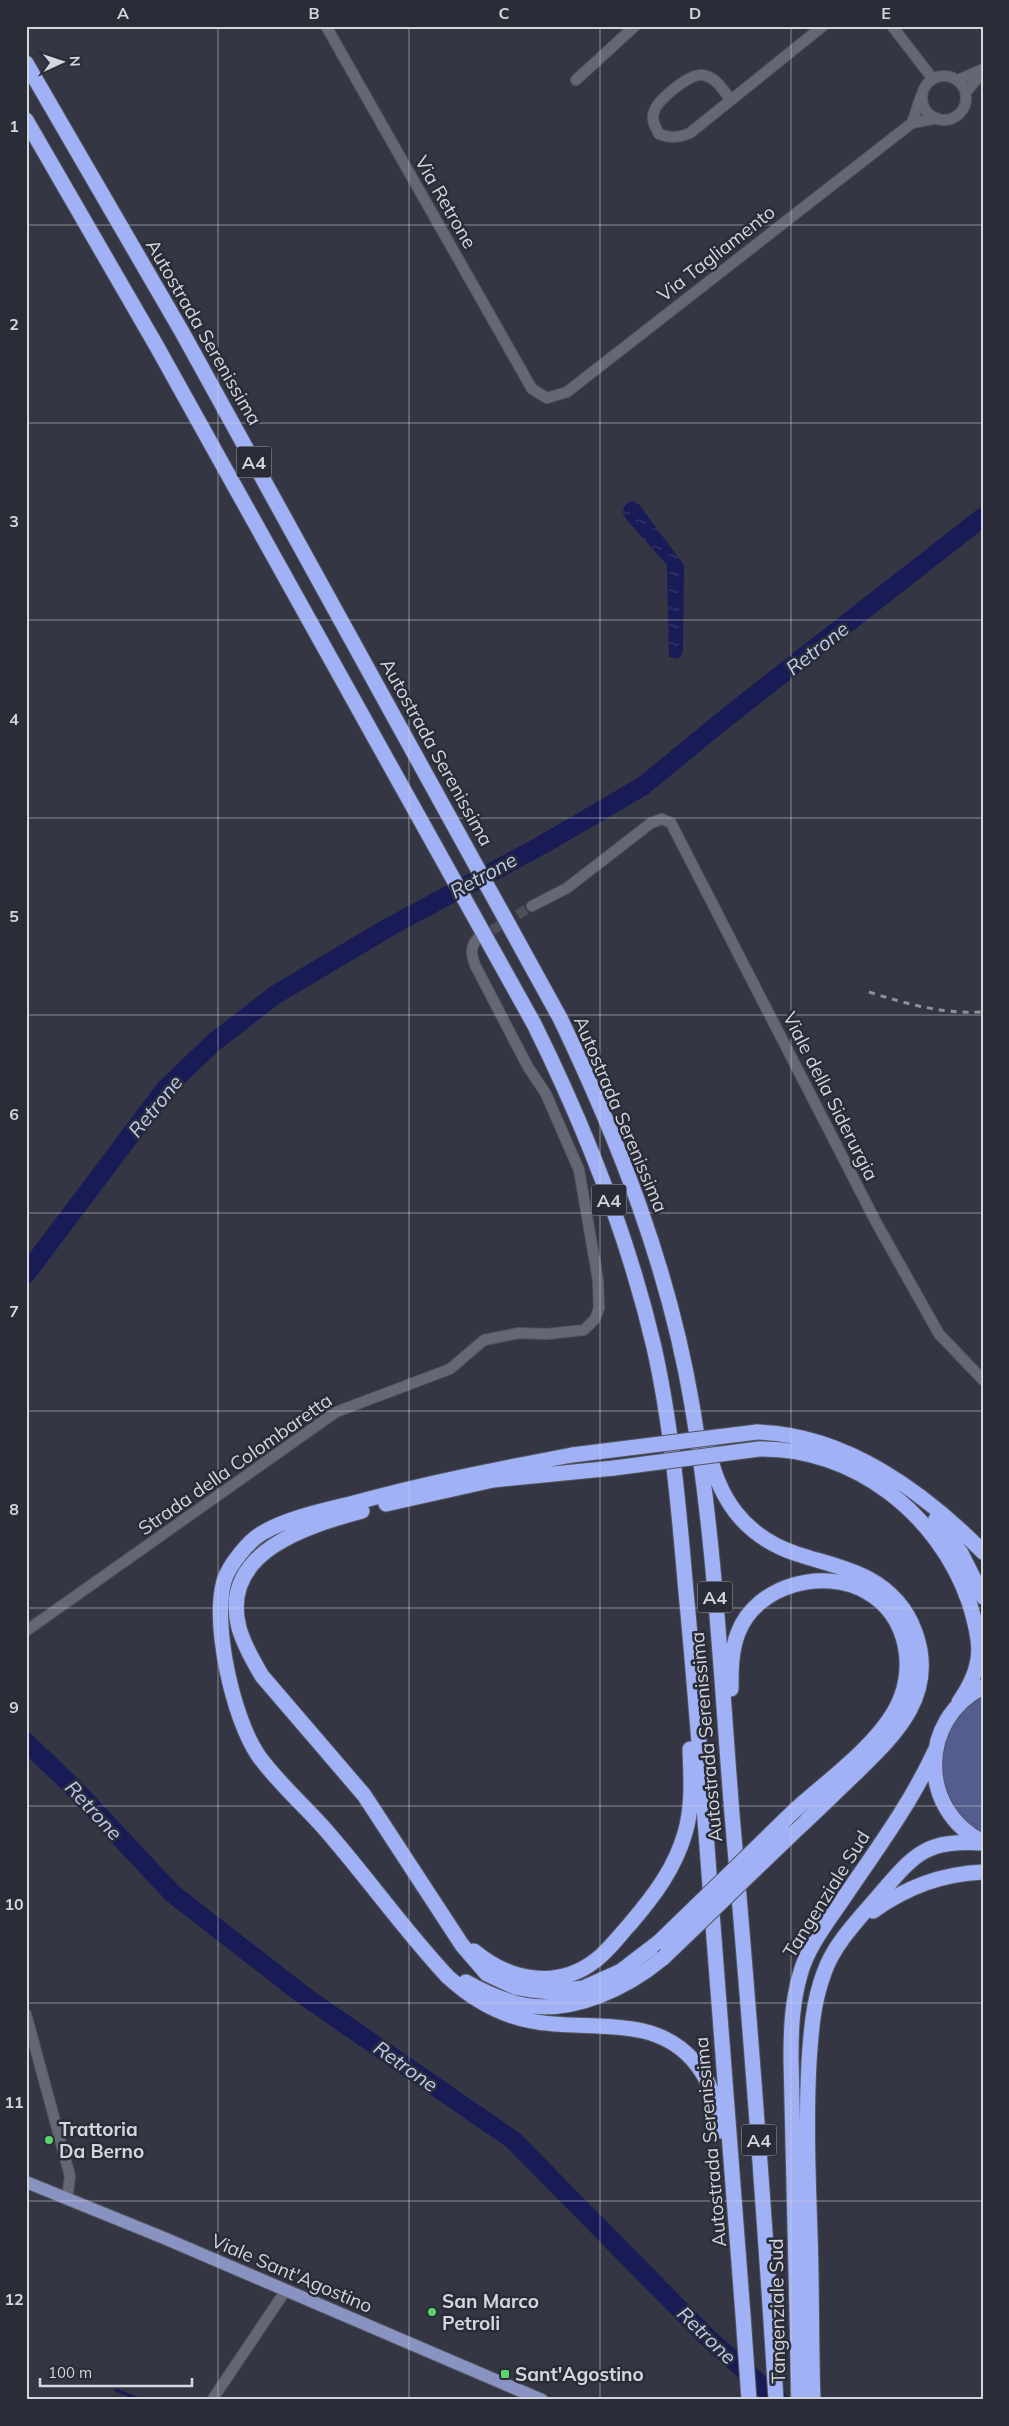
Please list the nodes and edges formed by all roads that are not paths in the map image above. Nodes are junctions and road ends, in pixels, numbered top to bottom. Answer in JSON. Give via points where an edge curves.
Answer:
{"nodes":[{"id":1,"x":326,"y":26,"type":"edge"},
{"id":2,"x":635,"y":26,"type":"edge"},
{"id":3,"x":824,"y":26,"type":"edge"},
{"id":4,"x":892,"y":26,"type":"edge"},
{"id":5,"x":26,"y":63,"type":"edge"},
{"id":6,"x":983,"y":70,"type":"edge"},
{"id":7,"x":933,"y":79,"type":"junction"},
{"id":8,"x":576,"y":80,"type":"dead end"},
{"id":9,"x":958,"y":80,"type":"junction"},
{"id":10,"x":924,"y":91,"type":"junction"},
{"id":11,"x":966,"y":92,"type":"junction"},
{"id":12,"x":731,"y":100,"type":"junction"},
{"id":13,"x":937,"y":118,"type":"junction"},
{"id":14,"x":26,"y":120,"type":"edge"},
{"id":15,"x":912,"y":124,"type":"junction"},
{"id":16,"x":538,"y":394,"type":"joint"},
{"id":17,"x":532,"y":906,"type":"tunnel mouth"},
{"id":18,"x":478,"y":938,"type":"dead end"},
{"id":19,"x":641,"y":1206,"type":"junction"},
{"id":20,"x":983,"y":1380,"type":"edge"},
{"id":21,"x":903,"y":1486,"type":"junction"},
{"id":22,"x":679,"y":1514,"type":"junction"},
{"id":23,"x":983,"y":1552,"type":"edge"},
{"id":24,"x":983,"y":1597,"type":"edge"},
{"id":25,"x":26,"y":1631,"type":"edge"},
{"id":26,"x":983,"y":1687,"type":"edge"},
{"id":27,"x":959,"y":1702,"type":"junction"},
{"id":28,"x":935,"y":1751,"type":"junction"},
{"id":29,"x":983,"y":1843,"type":"edge"},
{"id":30,"x":983,"y":1872,"type":"edge"},
{"id":31,"x":442,"y":1914,"type":"junction"},
{"id":32,"x":855,"y":1923,"type":"junction"},
{"id":33,"x":432,"y":1960,"type":"junction"},
{"id":34,"x":748,"y":1998,"type":"junction"},
{"id":35,"x":26,"y":2014,"type":"edge"},
{"id":36,"x":26,"y":2182,"type":"edge"},
{"id":37,"x":67,"y":2200,"type":"junction"},
{"id":38,"x":804,"y":2277,"type":"junction"},
{"id":39,"x":286,"y":2290,"type":"junction"},
{"id":40,"x":746,"y":2358,"type":"junction"},
{"id":41,"x":212,"y":2400,"type":"edge"},
{"id":42,"x":542,"y":2400,"type":"edge"},
{"id":43,"x":749,"y":2400,"type":"edge"},
{"id":44,"x":776,"y":2400,"type":"edge"},
{"id":45,"x":799,"y":2400,"type":"edge"},
{"id":46,"x":813,"y":2400,"type":"edge"}],
"edges":[{"from":1,"to":16,"type":"street","name":"Via Retrone","via":[[532,389]]},
{"from":2,"to":8,"type":"street"},
{"from":3,"to":12,"type":"street"},
{"from":4,"to":7,"type":"street"},
{"from":5,"to":19,"type":"highway","name":"Autostrada Serenissima","number":"A4","via":[[187,340],[560,1018],[588,1076]]},
{"from":6,"to":9,"type":"street","name":"Via Tagliamento"},
{"from":6,"to":11,"type":"street","name":"Via Tagliamento"},
{"from":7,"to":9,"type":"street","name":"Via Tagliamento","via":[[948,76]]},
{"from":7,"to":10,"type":"street"},
{"from":9,"to":11,"type":"street"},
{"from":10,"to":13,"type":"street","via":[[924,105]]},
{"from":10,"to":15,"type":"street"},
{"from":11,"to":13,"type":"street","name":"Via Tagliamento","via":[[966,103],[957,116],[944,120]]},
{"from":12,"to":12,"type":"street","via":[[690,133],[680,137],[658,134],[654,125],[653,112],[659,103],[690,77],[703,75],[716,81]]},
{"from":13,"to":15,"type":"street","name":"Via Tagliamento"},
{"from":14,"to":22,"type":"highway","name":"Autostrada Serenissima","number":"A4","via":[[156,345],[470,910],[566,1090],[611,1204],[653,1346],[663,1394]]},
{"from":15,"to":16,"type":"street","name":"Via Tagliamento","via":[[567,392],[547,398]]},
{"from":17,"to":20,"type":"street","name":"Viale della Siderurgia","via":[[567,888],[651,823],[662,819],[671,823],[876,1222],[939,1334]]},
{"from":18,"to":25,"type":"street","name":"Strada della Colombaretta","via":[[471,954],[475,965],[528,1067],[546,1094],[579,1170],[598,1280],[595,1319],[584,1330],[519,1333],[484,1340],[450,1369],[336,1412]]},
{"from":19,"to":33,"type":"highway","bridge":true,"via":[[656,1237],[678,1307],[713,1471],[728,1503],[746,1524],[772,1543],[852,1571],[881,1587],[902,1607],[918,1639],[922,1663],[920,1682],[907,1718],[884,1746],[663,1958],[640,1976],[606,1993],[572,2002],[524,2005],[490,1994],[452,1975]]},
{"from":19,"to":34,"type":"highway","name":"Autostrada Serenissima","number":"A4","via":[[676,1330],[692,1403],[706,1502]]},
{"from":21,"to":23,"type":"highway","via":[[945,1517]]},
{"from":21,"to":24,"type":"highway","via":[[946,1529]]},
{"from":21,"to":33,"type":"highway","bridge":true,"via":[[834,1446],[790,1434],[757,1432],[572,1455],[428,1483],[263,1532],[243,1549],[224,1580],[219,1612],[228,1675],[239,1718],[257,1754],[324,1828]]},
{"from":22,"to":31,"type":"highway","via":[[681,1627],[691,1795],[686,1833],[668,1874],[646,1906],[597,1959],[572,1974],[558,1977],[529,1978],[495,1966],[468,1945]]},
{"from":22,"to":40,"type":"highway","name":"Autostrada Serenissima","number":"A4"},
{"from":26,"to":27,"type":"highway"},
{"from":27,"to":28,"type":"highway","via":[[938,1738]]},
{"from":27,"to":31,"type":"highway","bridge":true,"via":[[974,1679],[980,1654],[974,1618],[960,1580],[930,1531],[902,1503],[856,1472],[828,1460],[798,1452],[759,1449],[494,1480],[316,1525],[276,1542],[256,1560],[242,1584],[237,1606],[239,1627],[262,1676],[364,1795]]},
{"from":28,"to":29,"type":"highway","via":[[935,1778],[942,1800],[958,1824]]},
{"from":28,"to":38,"type":"highway","name":"Tangenziale Sud","via":[[921,1782],[835,1910],[800,1974],[792,2013],[791,2058]]},
{"from":29,"to":32,"type":"highway","name":"Tangenziale Sud","via":[[957,1842],[933,1846],[915,1855]]},
{"from":30,"to":32,"type":"highway","via":[[957,1873],[924,1882],[893,1897]]},
{"from":31,"to":34,"type":"highway","bridge":true,"via":[[487,1974],[516,1988],[565,1991],[583,1988],[607,1979],[659,1942],[795,1810],[856,1755],[886,1724],[902,1697],[908,1655],[901,1630],[877,1598],[846,1584],[804,1583],[778,1591],[752,1610],[735,1643],[731,1694],[743,1841]]},
{"from":32,"to":38,"type":"highway","name":"Tangenziale Sud","via":[[824,1970],[816,1996],[807,2144]]},
{"from":33,"to":40,"type":"highway","via":[[464,1992],[502,2012],[550,2024],[651,2032],[679,2046],[698,2066],[711,2088],[718,2113]]},
{"from":34,"to":44,"type":"highway","name":"Autostrada Serenissima","number":"A4"},
{"from":35,"to":37,"type":"street","via":[[70,2176]]},
{"from":36,"to":37,"type":"main road","name":"Viale Sant'Agostino"},
{"from":37,"to":39,"type":"main road","name":"Viale Sant'Agostino"},
{"from":38,"to":45,"type":"highway","name":"Tangenziale Sud"},
{"from":38,"to":46,"type":"highway","name":"Tangenziale Sud"},
{"from":39,"to":41,"type":"street"},
{"from":39,"to":42,"type":"main road","name":"Viale Sant'Agostino"},
{"from":40,"to":43,"type":"highway","name":"Autostrada Serenissima","number":"A4"}]}
